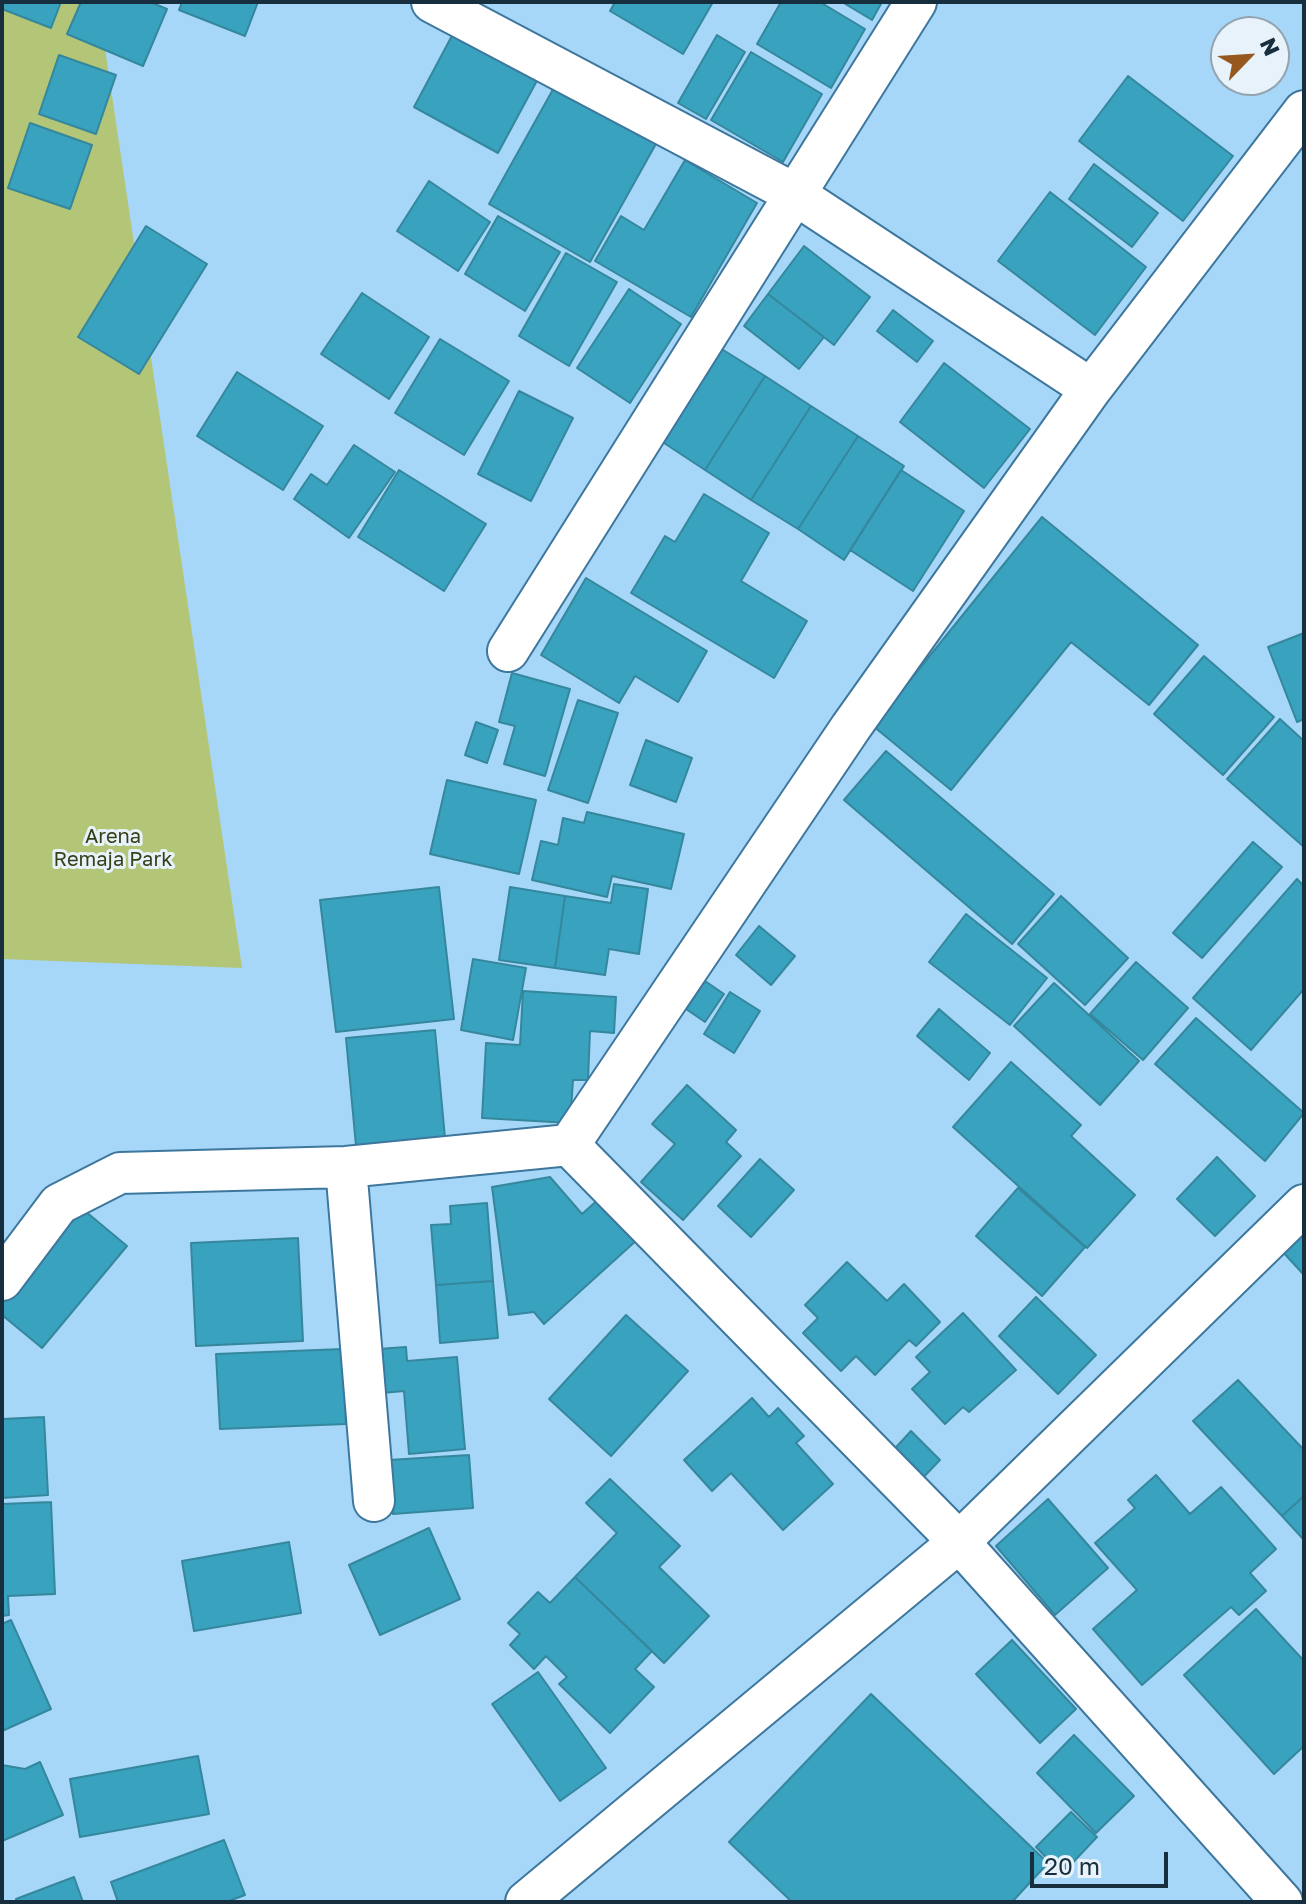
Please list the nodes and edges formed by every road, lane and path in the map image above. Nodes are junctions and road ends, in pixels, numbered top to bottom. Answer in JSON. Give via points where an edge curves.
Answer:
{"nodes":[{"id":1,"x":432,"y":2,"type":"edge"},
{"id":2,"x":916,"y":2,"type":"edge"},
{"id":3,"x":1304,"y":111,"type":"edge"},
{"id":4,"x":793,"y":193,"type":"junction"},
{"id":5,"x":1091,"y":389,"type":"junction"},
{"id":6,"x":508,"y":651,"type":"dead end"},
{"id":7,"x":569,"y":1145,"type":"junction"},
{"id":8,"x":346,"y":1167,"type":"junction"},
{"id":9,"x":1304,"y":1205,"type":"edge"},
{"id":10,"x":2,"y":1280,"type":"edge"},
{"id":11,"x":374,"y":1501,"type":"dead end"},
{"id":12,"x":959,"y":1542,"type":"junction"},
{"id":13,"x":526,"y":1902,"type":"edge"},
{"id":14,"x":1282,"y":1902,"type":"edge"}],
"edges":[{"from":1,"to":4,"type":"street"},
{"from":2,"to":4,"type":"street"},
{"from":3,"to":5,"type":"street"},
{"from":4,"to":5,"type":"street"},
{"from":4,"to":6,"type":"street"},
{"from":5,"to":7,"type":"street","via":[[851,727]]},
{"from":7,"to":8,"type":"street"},
{"from":7,"to":12,"type":"street"},
{"from":8,"to":10,"type":"street","via":[[120,1173],[59,1204]]},
{"from":8,"to":11,"type":"street"},
{"from":9,"to":12,"type":"street"},
{"from":12,"to":13,"type":"street"},
{"from":12,"to":14,"type":"street"}]}
